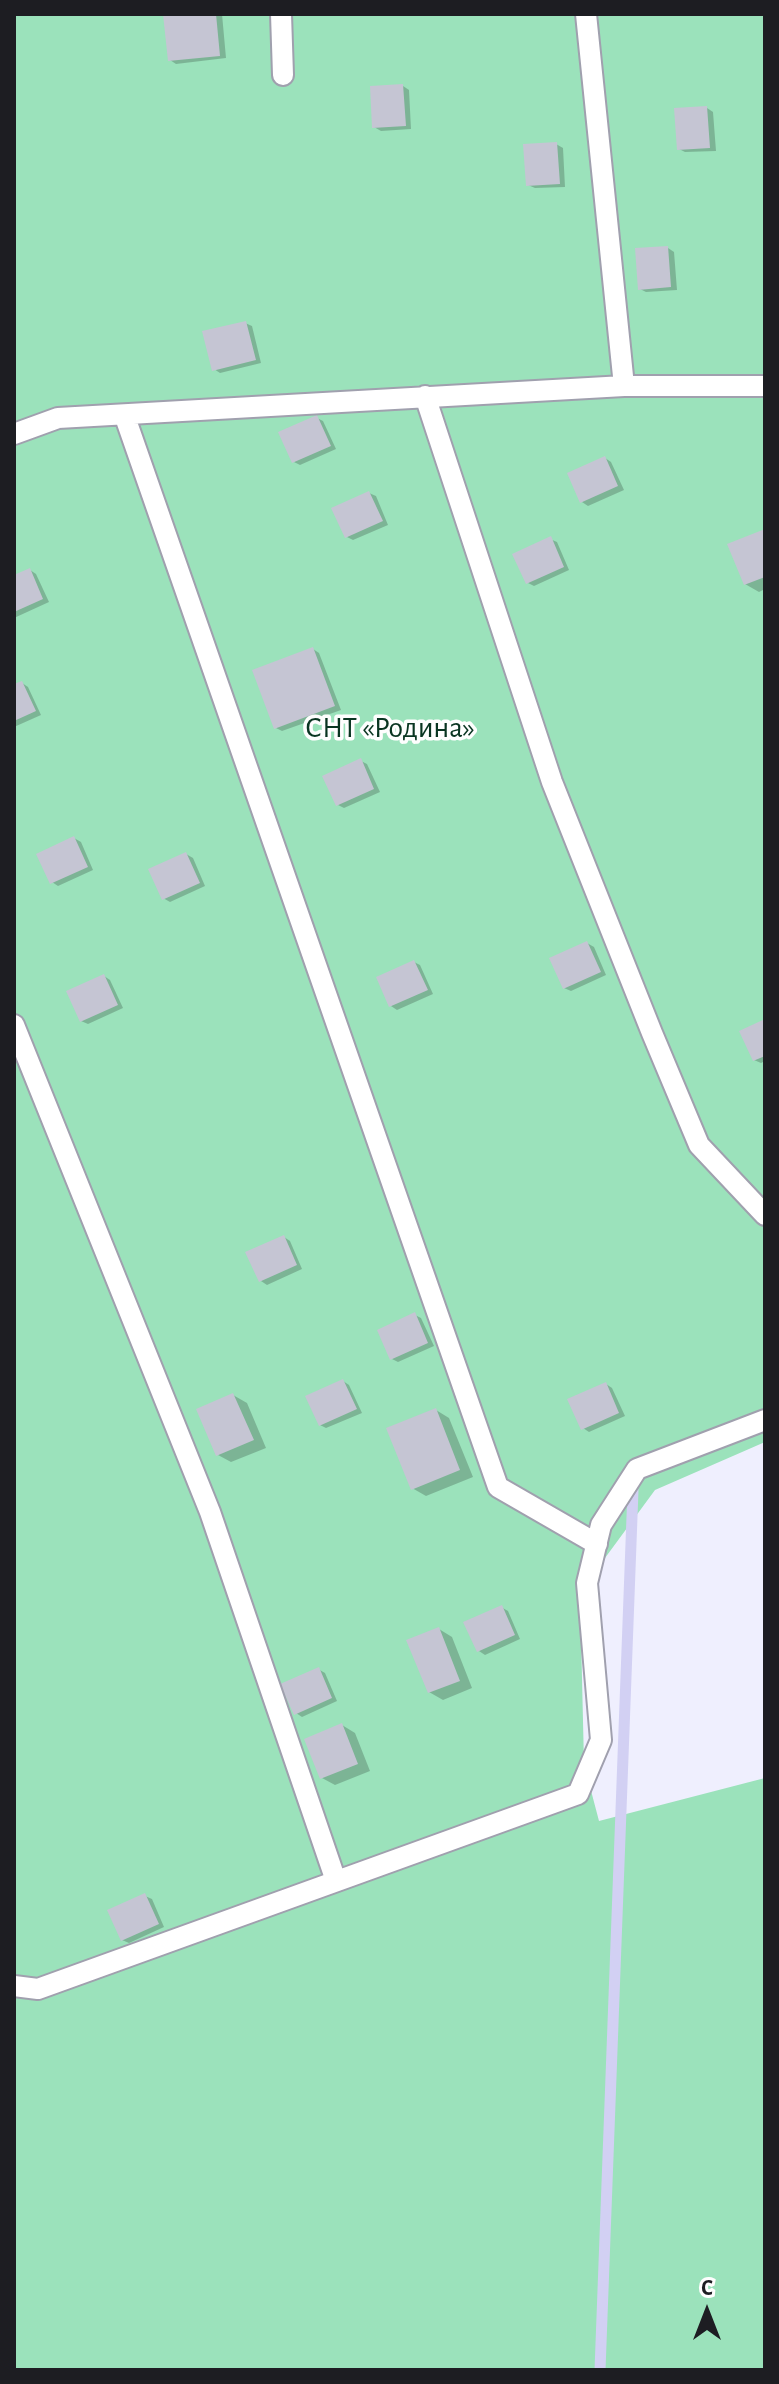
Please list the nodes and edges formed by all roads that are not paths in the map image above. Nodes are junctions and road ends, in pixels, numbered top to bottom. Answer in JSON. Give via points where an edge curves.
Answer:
{"nodes":[{"id":1,"x":281,"y":14,"type":"edge"},
{"id":2,"x":586,"y":14,"type":"edge"},
{"id":3,"x":283,"y":75,"type":"dead end"},
{"id":4,"x":624,"y":386,"type":"junction"},
{"id":5,"x":765,"y":386,"type":"edge"},
{"id":6,"x":425,"y":396,"type":"junction"},
{"id":7,"x":125,"y":417,"type":"junction"},
{"id":8,"x":14,"y":434,"type":"edge"},
{"id":9,"x":14,"y":1025,"type":"edge"},
{"id":10,"x":765,"y":1215,"type":"edge"},
{"id":11,"x":765,"y":1420,"type":"edge"},
{"id":12,"x":597,"y":1544,"type":"junction"},
{"id":13,"x":336,"y":1881,"type":"junction"},
{"id":14,"x":14,"y":1986,"type":"edge"}],
"edges":[{"from":1,"to":3,"type":"lane"},
{"from":2,"to":4,"type":"lane"},
{"from":4,"to":5,"type":"lane"},
{"from":4,"to":6,"type":"lane"},
{"from":6,"to":7,"type":"lane"},
{"from":6,"to":10,"type":"lane","via":[[552,782],[664,1061],[699,1145]]},
{"from":7,"to":8,"type":"lane","via":[[58,418]]},
{"from":7,"to":12,"type":"lane","via":[[498,1487]]},
{"from":9,"to":13,"type":"lane","via":[[210,1512]]},
{"from":11,"to":12,"type":"lane","via":[[637,1469],[601,1525]]},
{"from":12,"to":13,"type":"lane","via":[[587,1583],[601,1740],[578,1794]]},
{"from":13,"to":14,"type":"lane","via":[[38,1989]]}]}
